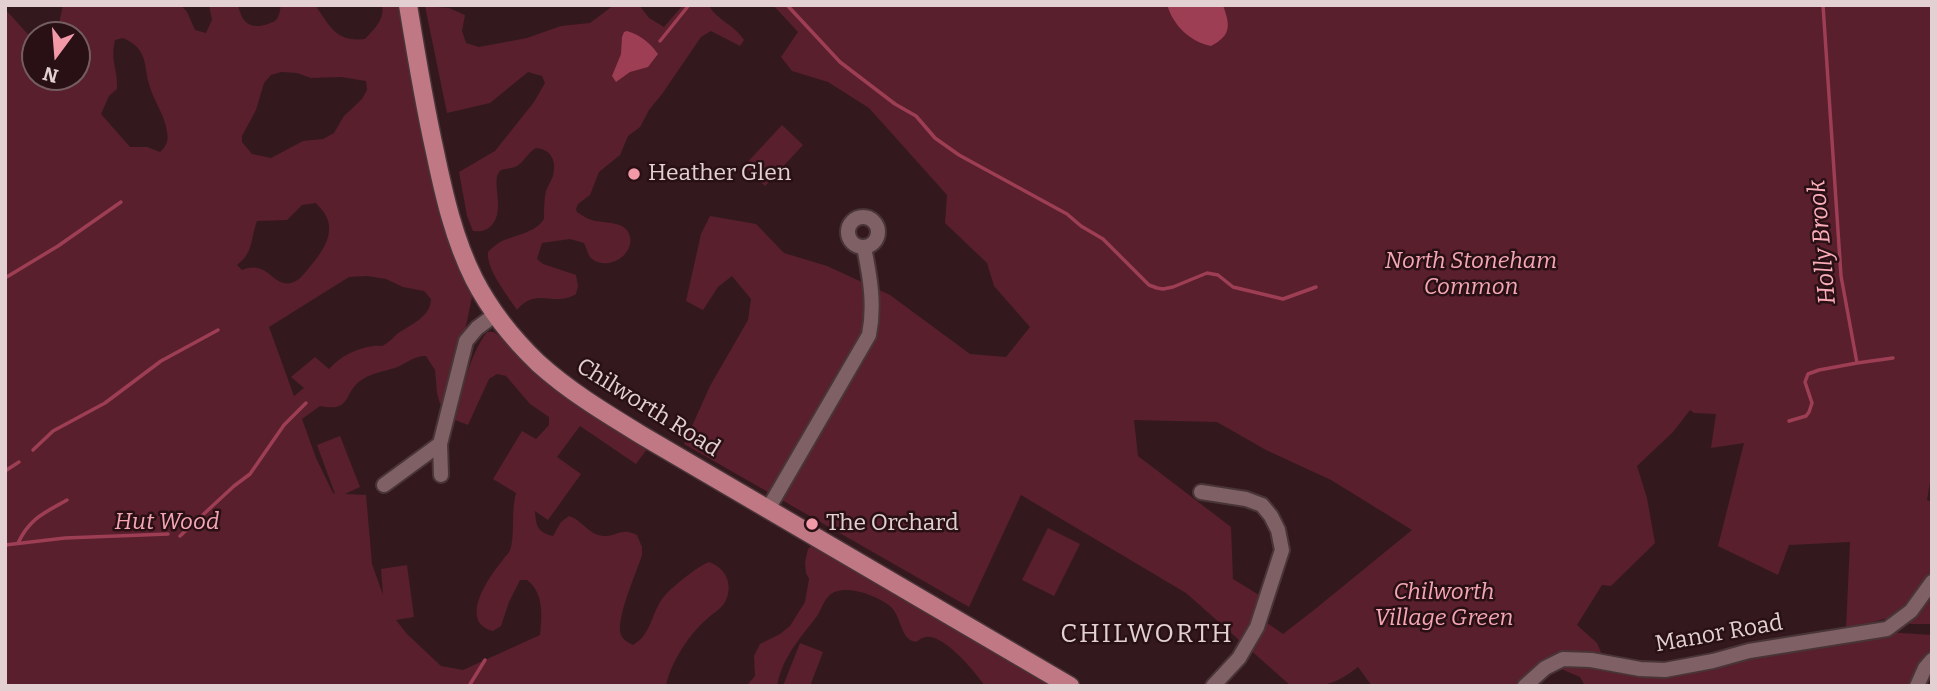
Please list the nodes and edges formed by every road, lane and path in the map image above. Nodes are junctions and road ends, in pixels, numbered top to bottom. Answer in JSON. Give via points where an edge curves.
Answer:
{"nodes":[{"id":1,"x":408,"y":5,"type":"edge"},
{"id":2,"x":864,"y":247,"type":"dead end"},
{"id":3,"x":496,"y":314,"type":"junction"},
{"id":4,"x":440,"y":444,"type":"junction"},
{"id":5,"x":442,"y":475,"type":"dead end"},
{"id":6,"x":384,"y":485,"type":"dead end"},
{"id":7,"x":1201,"y":492,"type":"dead end"},
{"id":8,"x":768,"y":509,"type":"junction"},
{"id":9,"x":1932,"y":582,"type":"edge"},
{"id":10,"x":1932,"y":660,"type":"edge"},
{"id":11,"x":1070,"y":686,"type":"edge"},
{"id":12,"x":1213,"y":686,"type":"edge"},
{"id":13,"x":1525,"y":686,"type":"edge"},
{"id":14,"x":1917,"y":686,"type":"edge"}],
"edges":[{"from":1,"to":3,"type":"main road","name":"Chilworth Road","via":[[449,213],[474,278]]},
{"from":2,"to":8,"type":"street","via":[[873,314],[869,335]]},
{"from":3,"to":4,"type":"street","via":[[466,341]]},
{"from":3,"to":8,"type":"main road","name":"Chilworth Road","via":[[538,363],[579,395]]},
{"from":4,"to":5,"type":"street"},
{"from":4,"to":6,"type":"street"},
{"from":7,"to":12,"type":"street","via":[[1262,505],[1278,530],[1282,550],[1257,627],[1239,658]]},
{"from":8,"to":11,"type":"main road","name":"Chilworth Road"},
{"from":9,"to":13,"type":"street","name":"Manor Road","via":[[1911,611],[1887,629],[1665,670],[1563,659]]},
{"from":10,"to":14,"type":"street"}]}
